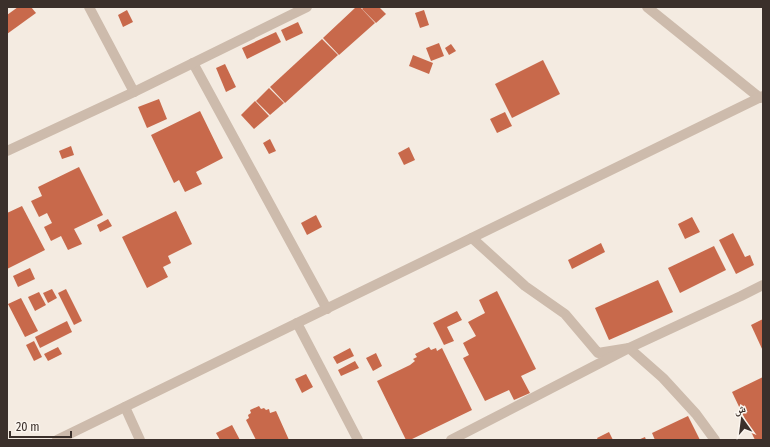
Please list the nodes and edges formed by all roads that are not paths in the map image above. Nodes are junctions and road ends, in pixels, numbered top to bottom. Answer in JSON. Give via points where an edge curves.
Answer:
{"nodes":[{"id":1,"x":89,"y":7,"type":"edge"},
{"id":2,"x":307,"y":7,"type":"edge"},
{"id":3,"x":647,"y":7,"type":"edge"},
{"id":4,"x":193,"y":63,"type":"junction"},
{"id":5,"x":134,"y":92,"type":"junction"},
{"id":6,"x":762,"y":98,"type":"edge"},
{"id":7,"x":7,"y":151,"type":"edge"},
{"id":8,"x":472,"y":238,"type":"junction"},
{"id":9,"x":763,"y":285,"type":"edge"},
{"id":10,"x":327,"y":309,"type":"junction"},
{"id":11,"x":297,"y":323,"type":"junction"},
{"id":12,"x":629,"y":348,"type":"junction"},
{"id":13,"x":125,"y":407,"type":"junction"},
{"id":14,"x":57,"y":440,"type":"edge"},
{"id":15,"x":140,"y":440,"type":"edge"},
{"id":16,"x":358,"y":440,"type":"edge"},
{"id":17,"x":451,"y":440,"type":"edge"},
{"id":18,"x":715,"y":440,"type":"edge"}],
"edges":[{"from":1,"to":5,"type":"street"},
{"from":2,"to":4,"type":"street"},
{"from":3,"to":6,"type":"street"},
{"from":4,"to":5,"type":"street"},
{"from":4,"to":10,"type":"street"},
{"from":5,"to":7,"type":"street"},
{"from":6,"to":8,"type":"street"},
{"from":8,"to":10,"type":"street"},
{"from":8,"to":12,"type":"street","via":[[525,286],[565,314],[598,353]]},
{"from":9,"to":12,"type":"street"},
{"from":10,"to":11,"type":"street"},
{"from":11,"to":13,"type":"street"},
{"from":11,"to":16,"type":"street"},
{"from":12,"to":17,"type":"street"},
{"from":12,"to":18,"type":"street","via":[[663,378],[696,414]]},
{"from":13,"to":14,"type":"street"},
{"from":13,"to":15,"type":"street"}]}
